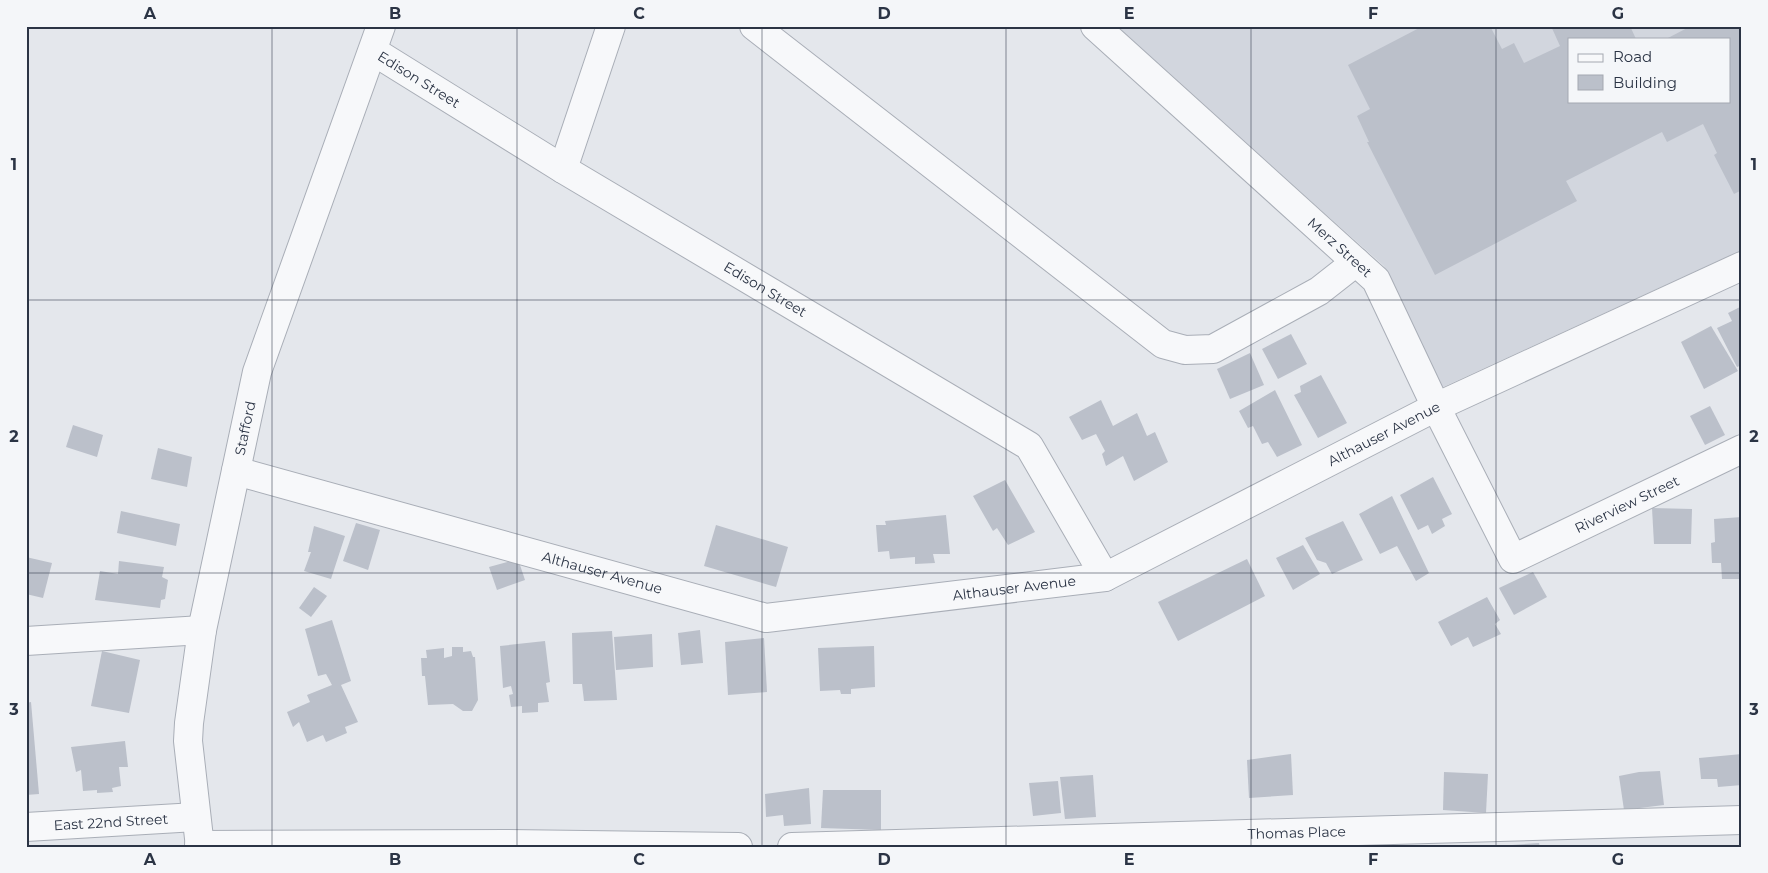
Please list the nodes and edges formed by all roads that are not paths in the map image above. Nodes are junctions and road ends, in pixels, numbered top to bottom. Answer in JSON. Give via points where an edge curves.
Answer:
{"nodes":[{"id":1,"x":611,"y":26,"type":"edge"},
{"id":2,"x":754,"y":26,"type":"edge"},
{"id":3,"x":1095,"y":26,"type":"edge"},
{"id":4,"x":377,"y":38,"type":"edge"},
{"id":5,"x":563,"y":169,"type":"junction"},
{"id":6,"x":1356,"y":262,"type":"junction"},
{"id":7,"x":1742,"y":266,"type":"edge"},
{"id":8,"x":1436,"y":407,"type":"junction"},
{"id":9,"x":1742,"y":449,"type":"edge"},
{"id":10,"x":236,"y":471,"type":"junction"},
{"id":11,"x":1513,"y":559,"type":"joint"},
{"id":12,"x":1105,"y":577,"type":"junction"},
{"id":13,"x":202,"y":630,"type":"junction"},
{"id":14,"x":26,"y":641,"type":"edge"},
{"id":15,"x":196,"y":817,"type":"junction"},
{"id":16,"x":1742,"y":820,"type":"edge"},
{"id":17,"x":26,"y":827,"type":"edge"},
{"id":18,"x":200,"y":846,"type":"edge"},
{"id":19,"x":738,"y":847,"type":"edge"},
{"id":20,"x":792,"y":847,"type":"edge"}],
"edges":[{"from":1,"to":5,"type":"street"},
{"from":2,"to":6,"type":"street","via":[[1163,344],[1185,350],[1213,349],[1319,291]]},
{"from":3,"to":6,"type":"street","name":"Merz Street"},
{"from":4,"to":5,"type":"street","name":"Edison Street"},
{"from":4,"to":10,"type":"street","name":"Stafford","via":[[257,372]]},
{"from":5,"to":12,"type":"street","name":"Edison Street","via":[[1029,446]]},
{"from":6,"to":8,"type":"street","name":"Merz Street","via":[[1376,280]]},
{"from":7,"to":8,"type":"street","name":"Althauser Avenue"},
{"from":8,"to":11,"type":"street","name":"Merz Street"},
{"from":8,"to":12,"type":"street","name":"Althauser Avenue"},
{"from":9,"to":11,"type":"street","name":"Riverview Street"},
{"from":10,"to":12,"type":"street","name":"Althauser Avenue","via":[[766,618]]},
{"from":10,"to":13,"type":"street","name":"Stafford"},
{"from":13,"to":14,"type":"street"},
{"from":13,"to":15,"type":"street","name":"Stafford","via":[[188,741]]},
{"from":15,"to":17,"type":"street","name":"East 22nd Street"},
{"from":15,"to":18,"type":"street","name":"Stafford"},
{"from":16,"to":20,"type":"street","name":"Thomas Place"},
{"from":18,"to":19,"type":"street","via":[[509,844]]}]}
